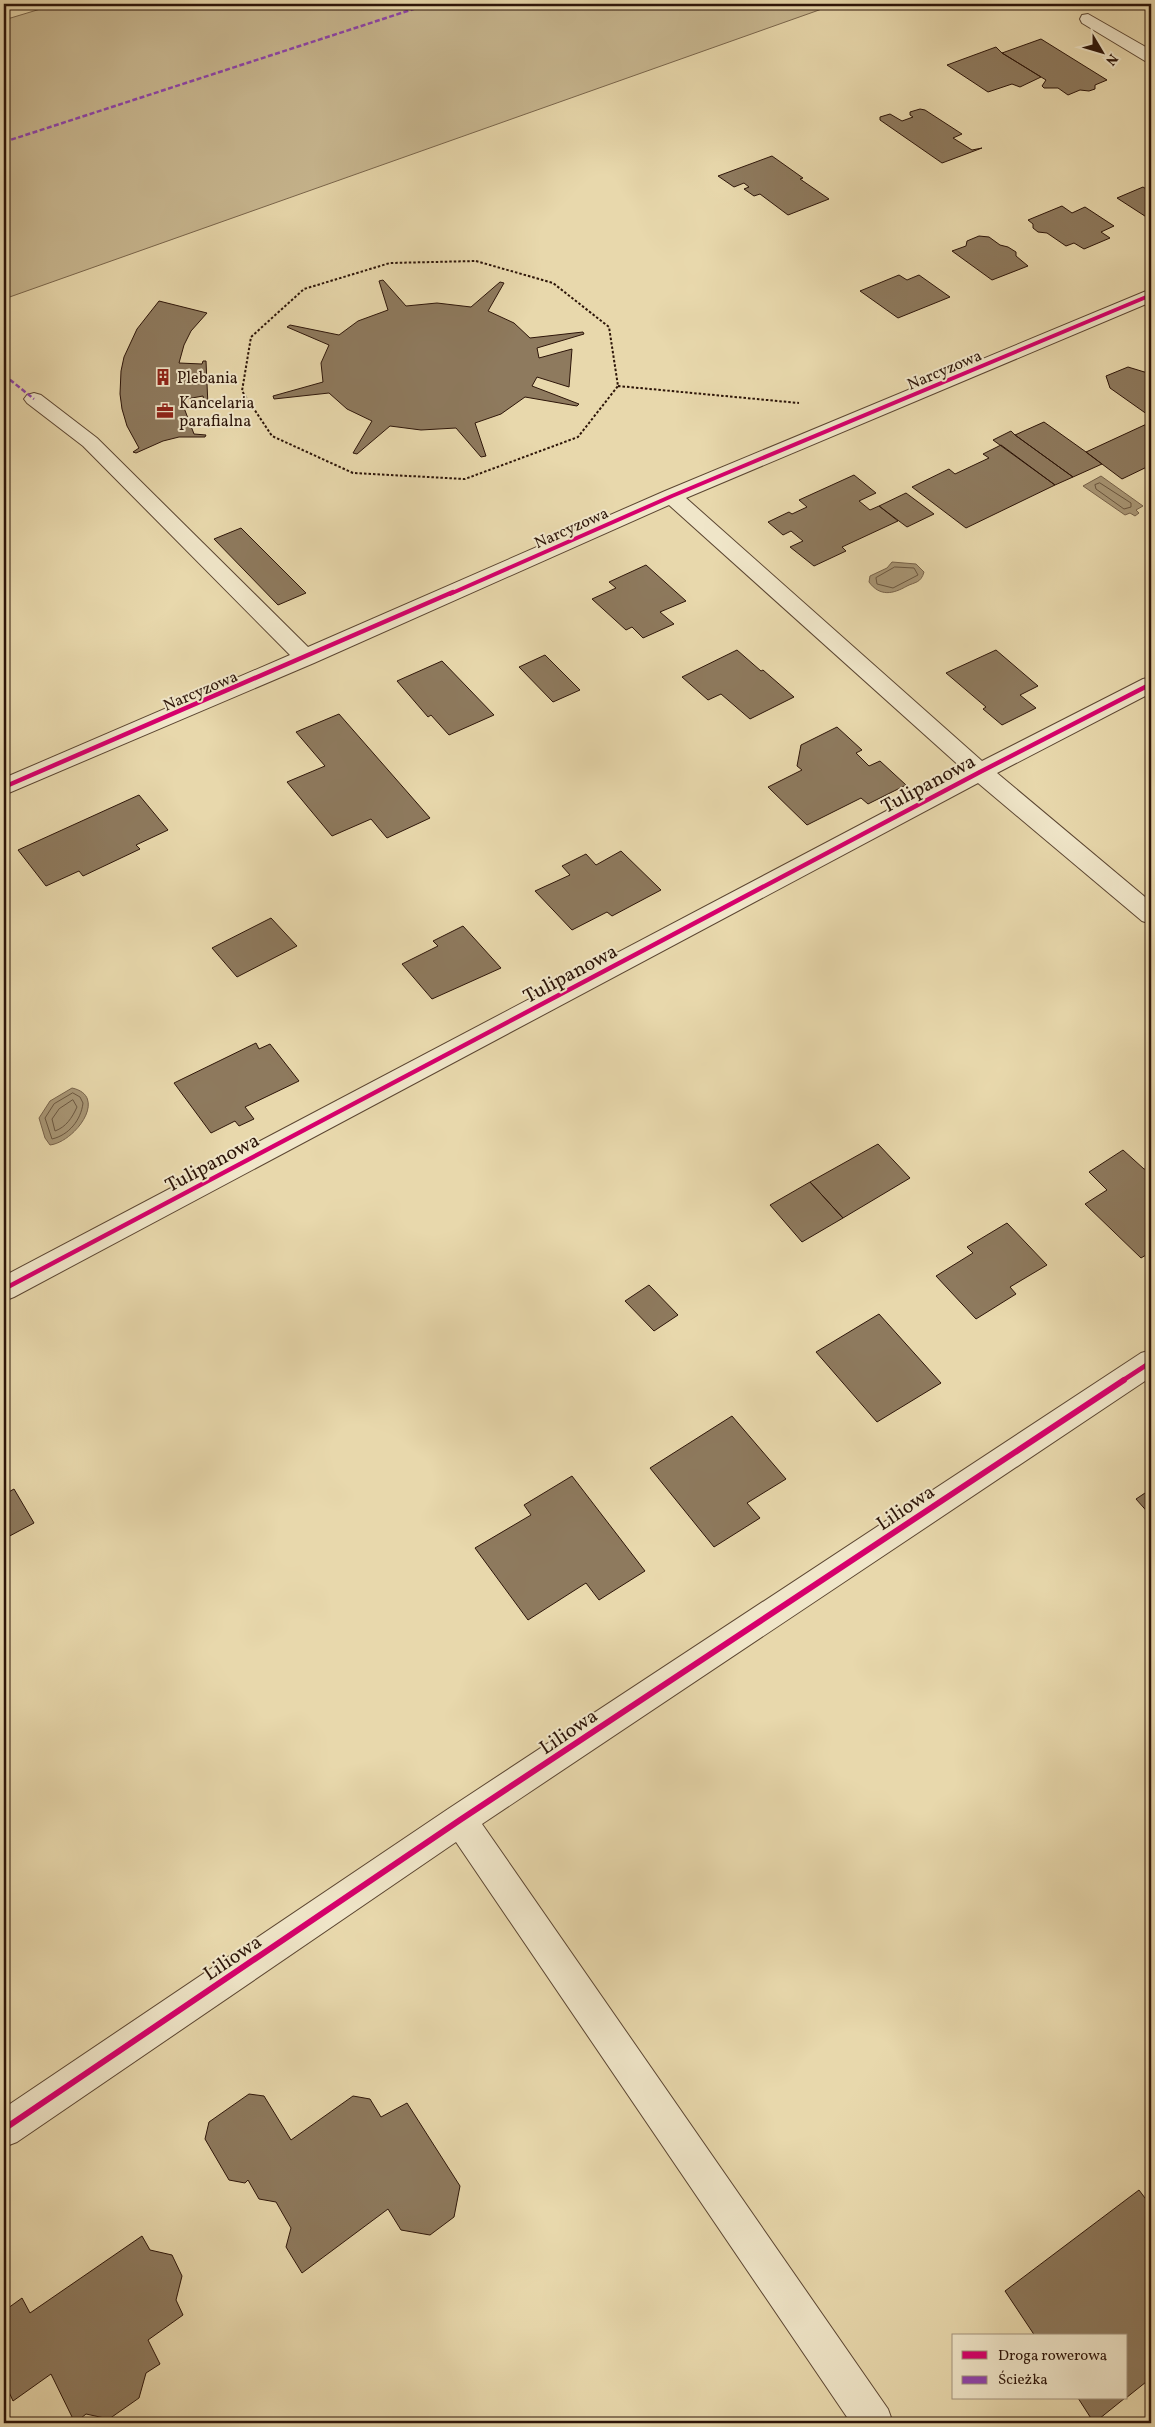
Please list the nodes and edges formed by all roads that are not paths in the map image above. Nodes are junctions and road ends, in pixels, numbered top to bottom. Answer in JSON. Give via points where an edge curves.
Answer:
{"nodes":[{"id":1,"x":1088,"y":19,"type":"dead end"},
{"id":2,"x":1151,"y":57,"type":"edge"},
{"id":3,"x":1151,"y":295,"type":"edge"},
{"id":4,"x":34,"y":399,"type":"dead end"},
{"id":5,"x":672,"y":496,"type":"junction"},
{"id":6,"x":306,"y":658,"type":"junction"},
{"id":7,"x":1151,"y":684,"type":"edge"},
{"id":8,"x":980,"y":772,"type":"junction"},
{"id":9,"x":4,"y":787,"type":"edge"},
{"id":10,"x":1151,"y":915,"type":"edge"},
{"id":11,"x":4,"y":1289,"type":"edge"},
{"id":12,"x":1151,"y":1362,"type":"edge"},
{"id":13,"x":460,"y":1820,"type":"junction"},
{"id":14,"x":4,"y":2130,"type":"edge"},
{"id":15,"x":874,"y":2423,"type":"edge"}],
"edges":[{"from":1,"to":2,"type":"street"},
{"from":3,"to":5,"type":"street","name":"Narcyzowa"},
{"from":4,"to":6,"type":"street","via":[[90,442]]},
{"from":5,"to":6,"type":"street","name":"Narcyzowa"},
{"from":5,"to":8,"type":"street"},
{"from":6,"to":9,"type":"street","name":"Narcyzowa"},
{"from":7,"to":8,"type":"street","name":"Tulipanowa"},
{"from":8,"to":10,"type":"street"},
{"from":8,"to":11,"type":"street","name":"Tulipanowa"},
{"from":12,"to":13,"type":"street","name":"Liliowa"},
{"from":13,"to":14,"type":"street","name":"Liliowa"},
{"from":13,"to":15,"type":"street"}]}
